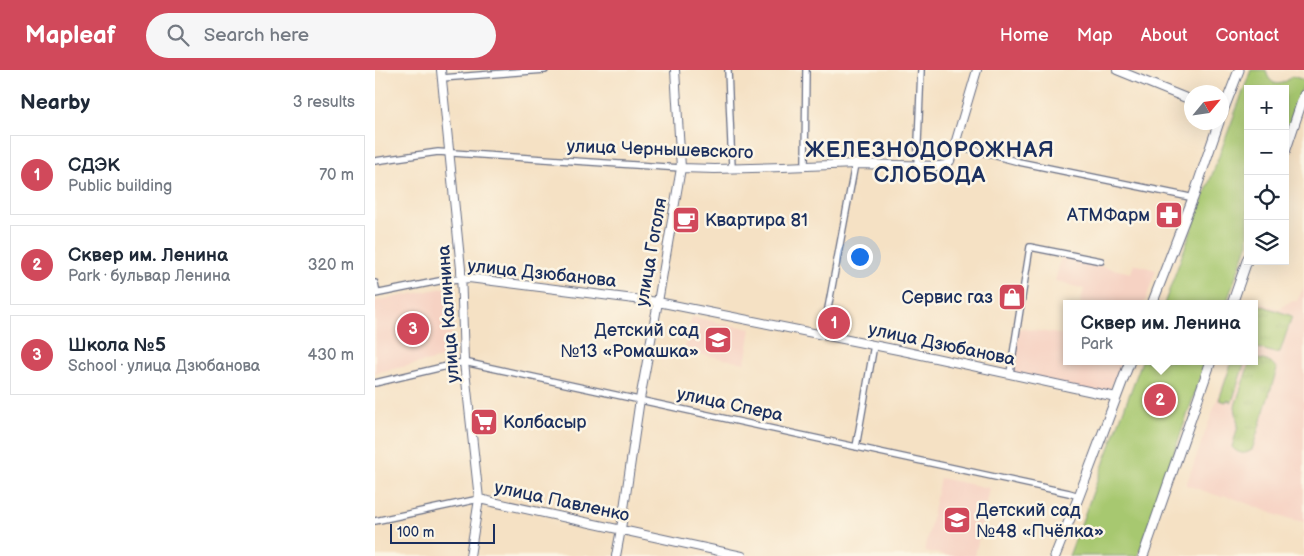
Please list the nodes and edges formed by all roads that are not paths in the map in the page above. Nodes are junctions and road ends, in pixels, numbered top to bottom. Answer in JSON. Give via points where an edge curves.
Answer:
{"nodes":[{"id":1,"x":545,"y":70,"type":"edge"},
{"id":2,"x":675,"y":70,"type":"edge"},
{"id":3,"x":728,"y":70,"type":"edge"},
{"id":4,"x":806,"y":70,"type":"edge"},
{"id":5,"x":921,"y":70,"type":"edge"},
{"id":6,"x":977,"y":70,"type":"edge"},
{"id":7,"x":1117,"y":70,"type":"edge"},
{"id":8,"x":1239,"y":70,"type":"edge"},
{"id":9,"x":442,"y":74,"type":"edge"},
{"id":10,"x":1304,"y":95,"type":"edge"},
{"id":11,"x":1229,"y":96,"type":"edge"},
{"id":12,"x":1184,"y":97,"type":"edge"},
{"id":13,"x":1216,"y":130,"type":"edge"},
{"id":14,"x":1289,"y":140,"type":"edge"},
{"id":15,"x":954,"y":146,"type":"junction"},
{"id":16,"x":450,"y":152,"type":"junction"},
{"id":17,"x":375,"y":161,"type":"edge"},
{"id":18,"x":855,"y":164,"type":"junction"},
{"id":19,"x":805,"y":166,"type":"junction"},
{"id":20,"x":917,"y":166,"type":"junction"},
{"id":21,"x":681,"y":168,"type":"junction"},
{"id":22,"x":732,"y":168,"type":"junction"},
{"id":23,"x":1193,"y":198,"type":"junction"},
{"id":24,"x":1101,"y":261,"type":"dead end"},
{"id":25,"x":1246,"y":265,"type":"edge"},
{"id":26,"x":461,"y":279,"type":"junction"},
{"id":27,"x":375,"y":283,"type":"edge"},
{"id":28,"x":376,"y":294,"type":"edge"},
{"id":29,"x":1154,"y":300,"type":"edge"},
{"id":30,"x":1233,"y":300,"type":"edge"},
{"id":31,"x":658,"y":302,"type":"junction"},
{"id":32,"x":823,"y":335,"type":"junction"},
{"id":33,"x":874,"y":345,"type":"junction"},
{"id":34,"x":464,"y":362,"type":"junction"},
{"id":35,"x":1128,"y":365,"type":"edge"},
{"id":36,"x":1210,"y":365,"type":"edge"},
{"id":37,"x":1010,"y":373,"type":"junction"},
{"id":38,"x":375,"y":383,"type":"edge"},
{"id":39,"x":1116,"y":398,"type":"junction"},
{"id":40,"x":640,"y":399,"type":"junction"},
{"id":41,"x":856,"y":447,"type":"junction"},
{"id":42,"x":1079,"y":496,"type":"junction"},
{"id":43,"x":479,"y":499,"type":"junction"},
{"id":44,"x":375,"y":521,"type":"edge"},
{"id":45,"x":621,"y":529,"type":"junction"},
{"id":46,"x":727,"y":554,"type":"edge"},
{"id":47,"x":470,"y":556,"type":"edge"},
{"id":48,"x":616,"y":556,"type":"edge"},
{"id":49,"x":742,"y":556,"type":"edge"},
{"id":50,"x":1055,"y":556,"type":"edge"},
{"id":51,"x":1143,"y":556,"type":"edge"}],
"edges":[{"from":1,"to":9,"type":"street"},
{"from":2,"to":21,"type":"main road","name":"улица Гоголя"},
{"from":3,"to":22,"type":"street"},
{"from":4,"to":19,"type":"street"},
{"from":5,"to":20,"type":"street"},
{"from":6,"to":15,"type":"main road"},
{"from":7,"to":12,"type":"main road"},
{"from":8,"to":11,"type":"main road"},
{"from":9,"to":16,"type":"main road","name":"улица Калинина"},
{"from":10,"to":14,"type":"main road"},
{"from":13,"to":23,"type":"main road"},
{"from":15,"to":20,"type":"main road","name":"улица Чернышевского","via":[[950,161],[945,165]]},
{"from":15,"to":23,"type":"street"},
{"from":16,"to":17,"type":"street","name":"улица Чернышевского"},
{"from":16,"to":21,"type":"street","name":"улица Чернышевского"},
{"from":16,"to":26,"type":"main road","name":"улица Калинина"},
{"from":18,"to":19,"type":"main road","name":"улица Чернышевского"},
{"from":18,"to":20,"type":"main road","name":"улица Чернышевского"},
{"from":18,"to":32,"type":"street"},
{"from":19,"to":22,"type":"main road","name":"улица Чернышевского"},
{"from":21,"to":22,"type":"main road","name":"улица Чернышевского"},
{"from":21,"to":31,"type":"main road","name":"улица Гоголя"},
{"from":23,"to":29,"type":"main road"},
{"from":24,"to":37,"type":"street","via":[[1030,247]]},
{"from":25,"to":30,"type":"main road"},
{"from":26,"to":28,"type":"street","name":"улица Дзюбанова"},
{"from":26,"to":31,"type":"main road","name":"улица Дзюбанова"},
{"from":26,"to":34,"type":"main road","name":"улица Калинина"},
{"from":27,"to":28,"type":"street"},
{"from":31,"to":32,"type":"main road","name":"улица Дзюбанова"},
{"from":31,"to":40,"type":"main road","name":"улица Гоголя"},
{"from":32,"to":33,"type":"main road","name":"улица Дзюбанова"},
{"from":33,"to":37,"type":"main road","name":"улица Дзюбанова"},
{"from":33,"to":41,"type":"street"},
{"from":34,"to":38,"type":"street","name":"улица Спера"},
{"from":34,"to":40,"type":"street","name":"улица Спера"},
{"from":34,"to":43,"type":"main road","name":"улица Калинина"},
{"from":35,"to":39,"type":"main road"},
{"from":36,"to":51,"type":"main road"},
{"from":37,"to":39,"type":"main road","name":"улица Дзюбанова"},
{"from":39,"to":42,"type":"main road"},
{"from":40,"to":41,"type":"street","name":"улица Спера"},
{"from":40,"to":45,"type":"main road","name":"улица Гоголя"},
{"from":41,"to":42,"type":"street","name":"улица Спера"},
{"from":42,"to":50,"type":"main road"},
{"from":43,"to":44,"type":"street","name":"улица Павленко"},
{"from":43,"to":45,"type":"main road","name":"улица Павленко"},
{"from":43,"to":47,"type":"main road","name":"улица Калинина"},
{"from":45,"to":46,"type":"main road","name":"улица Павленко"},
{"from":45,"to":48,"type":"main road","name":"улица Гоголя"},
{"from":46,"to":49,"type":"main road","name":"улица Павленко"}]}
